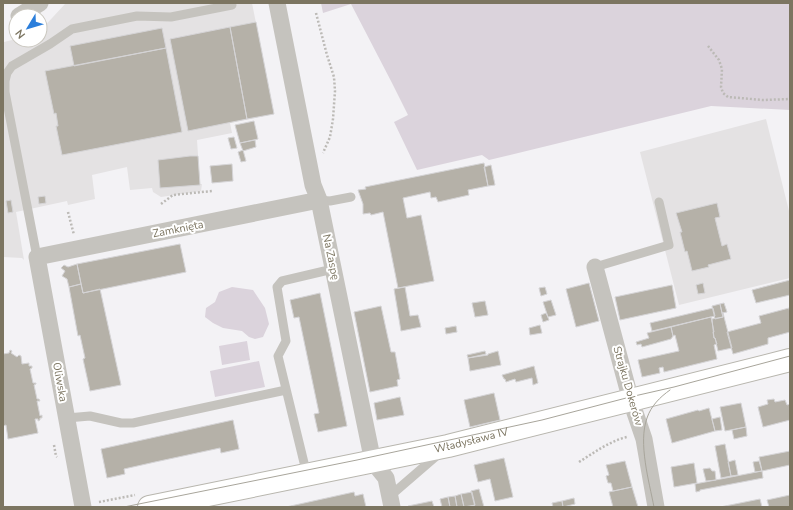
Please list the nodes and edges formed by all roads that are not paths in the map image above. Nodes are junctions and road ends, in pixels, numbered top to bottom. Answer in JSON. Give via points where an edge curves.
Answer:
{"nodes":[{"id":1,"x":277,"y":3,"type":"edge"},
{"id":2,"x":232,"y":5,"type":"dead end"},
{"id":3,"x":8,"y":131,"type":"edge"},
{"id":4,"x":351,"y":197,"type":"dead end"},
{"id":5,"x":319,"y":200,"type":"junction"},
{"id":6,"x":659,"y":202,"type":"dead end"},
{"id":7,"x":37,"y":257,"type":"junction"},
{"id":8,"x":595,"y":267,"type":"joint"},
{"id":9,"x":334,"y":269,"type":"junction"},
{"id":10,"x":790,"y":360,"type":"edge"},
{"id":11,"x":286,"y":390,"type":"junction"},
{"id":12,"x":632,"y":401,"type":"junction"},
{"id":13,"x":67,"y":418,"type":"junction"},
{"id":14,"x":448,"y":446,"type":"junction"},
{"id":15,"x":373,"y":462,"type":"junction"},
{"id":16,"x":307,"y":475,"type":"junction"},
{"id":17,"x":391,"y":501,"type":"edge"},
{"id":18,"x":91,"y":505,"type":"edge"},
{"id":19,"x":149,"y":507,"type":"edge"},
{"id":20,"x":656,"y":507,"type":"edge"}],
"edges":[{"from":1,"to":5,"type":"street","name":"Na Zaspę","via":[[313,185]]},
{"from":2,"to":3,"type":"lane","via":[[171,17],[137,16],[72,29],[12,66],[7,73],[5,92]]},
{"from":3,"to":7,"type":"lane"},
{"from":4,"to":5,"type":"lane","via":[[330,201]]},
{"from":5,"to":7,"type":"street","name":"Zamknięta"},
{"from":5,"to":9,"type":"street","name":"Na Zaspę"},
{"from":6,"to":8,"type":"lane","via":[[669,245]]},
{"from":7,"to":13,"type":"street","name":"Oliwska"},
{"from":8,"to":12,"type":"street","name":"Strajku Dokerów"},
{"from":9,"to":11,"type":"lane","via":[[282,281],[277,287],[286,341],[278,356]]},
{"from":9,"to":15,"type":"street","name":"Na Zaspę"},
{"from":10,"to":12,"type":"street","name":"Władysława IV"},
{"from":11,"to":13,"type":"lane","via":[[133,423],[90,416]]},
{"from":11,"to":16,"type":"lane"},
{"from":12,"to":14,"type":"street","name":"Władysława IV"},
{"from":12,"to":20,"type":"street","name":"Strajku Dokerów","via":[[645,445]]},
{"from":13,"to":18,"type":"street","name":"Oliwska"},
{"from":14,"to":15,"type":"street","name":"Władysława IV"},
{"from":14,"to":17,"type":"lane"},
{"from":15,"to":16,"type":"street","name":"Władysława IV"},
{"from":15,"to":17,"type":"street","name":"Na Zaspę","via":[[386,478]]},
{"from":16,"to":19,"type":"street","name":"Władysława IV"}]}
